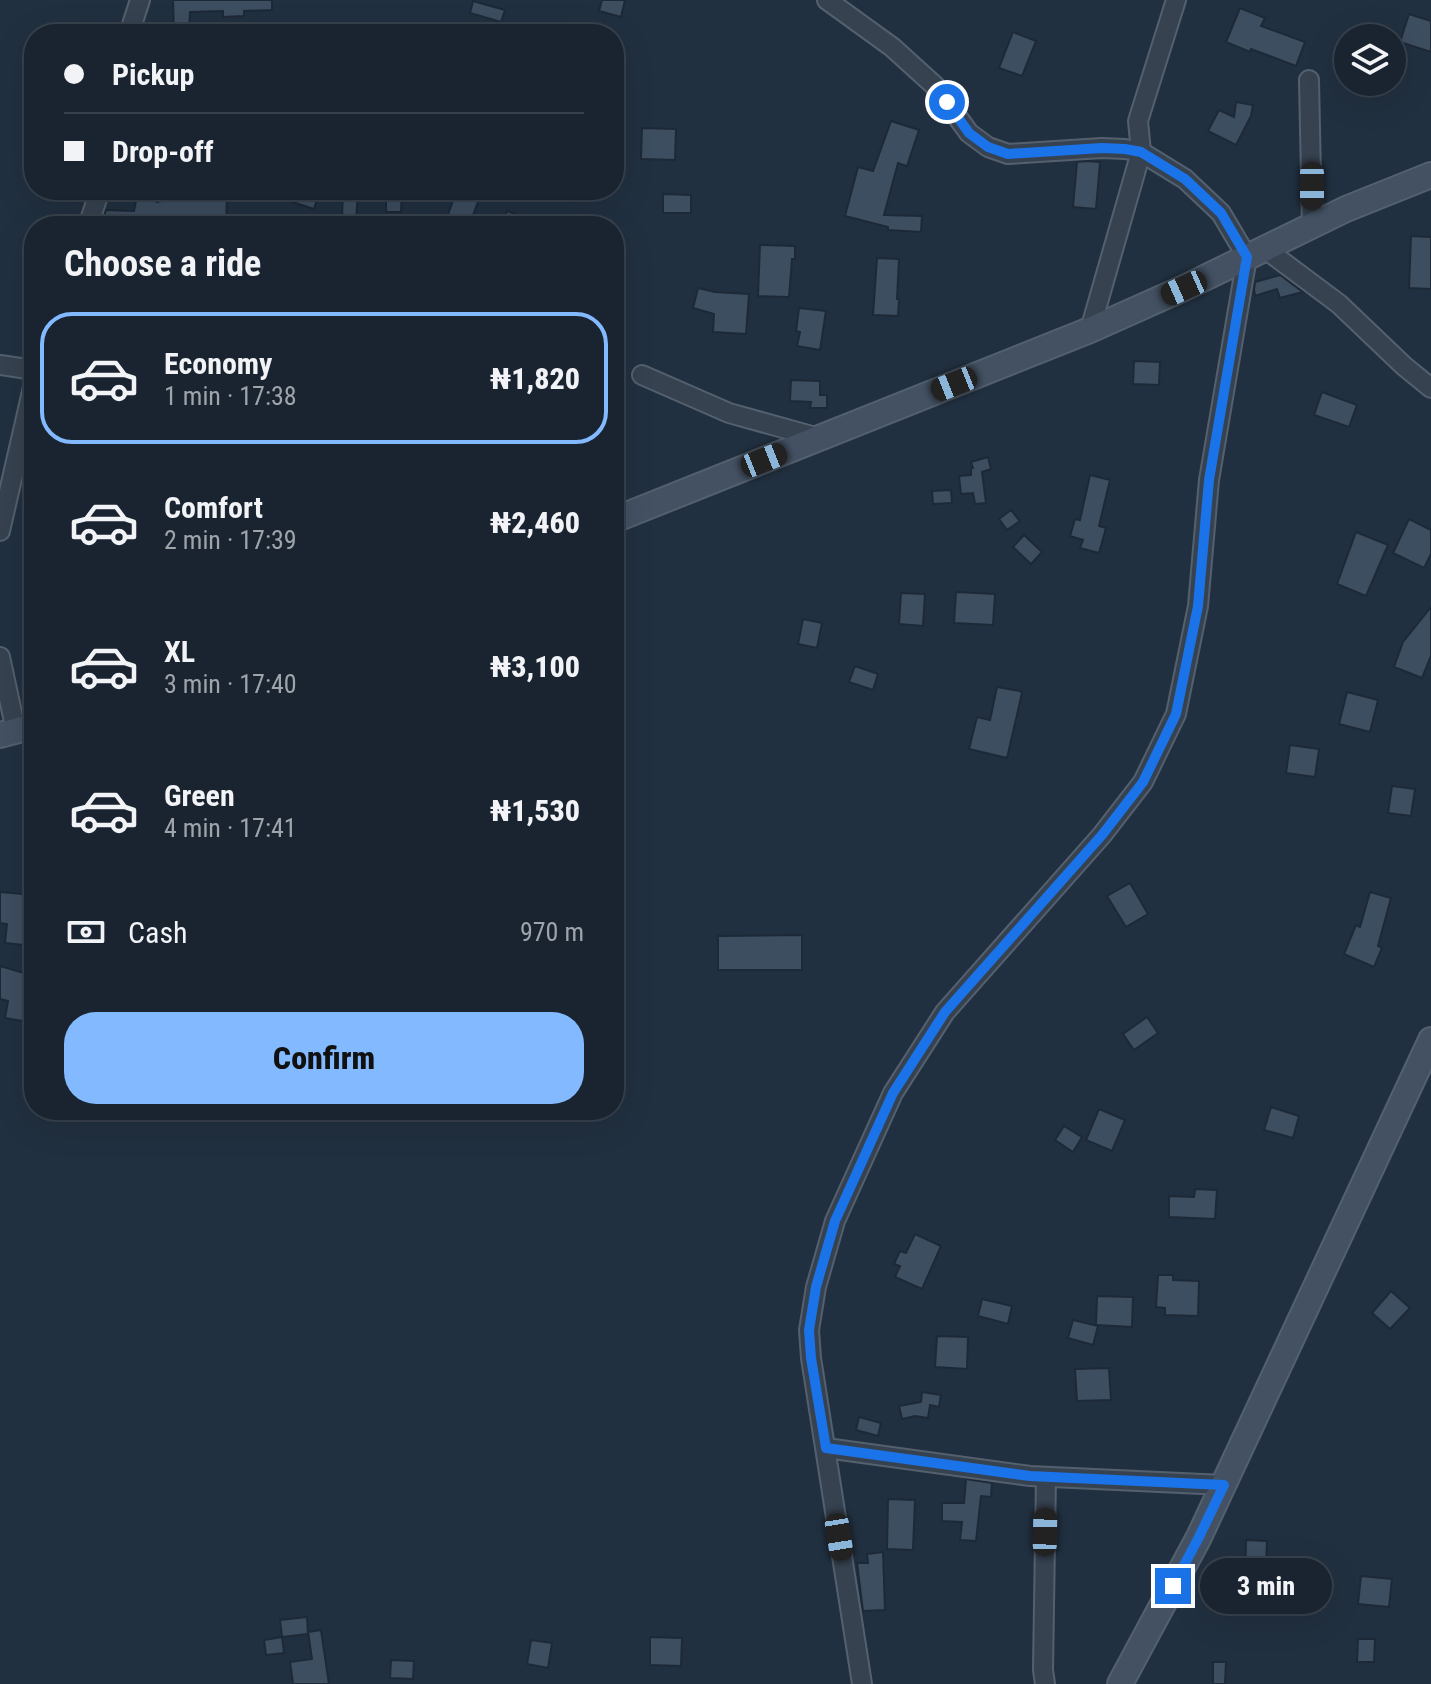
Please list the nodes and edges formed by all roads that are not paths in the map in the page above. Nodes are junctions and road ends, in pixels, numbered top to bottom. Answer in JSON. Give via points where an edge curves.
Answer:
{"nodes":[{"id":1,"x":140,"y":0,"type":"edge"},
{"id":2,"x":827,"y":0,"type":"edge"},
{"id":3,"x":1176,"y":0,"type":"edge"},
{"id":4,"x":132,"y":24,"type":"edge"},
{"id":5,"x":1309,"y":80,"type":"dead end"},
{"id":6,"x":1141,"y":152,"type":"junction"},
{"id":7,"x":1431,"y":175,"type":"edge"},
{"id":8,"x":1312,"y":225,"type":"junction"},
{"id":9,"x":1256,"y":252,"type":"junction"},
{"id":10,"x":1090,"y":330,"type":"junction"},
{"id":11,"x":0,"y":365,"type":"edge"},
{"id":12,"x":24,"y":369,"type":"edge"},
{"id":13,"x":642,"y":375,"type":"dead end"},
{"id":14,"x":1431,"y":388,"type":"edge"},
{"id":15,"x":24,"y":427,"type":"edge"},
{"id":16,"x":819,"y":438,"type":"junction"},
{"id":17,"x":624,"y":516,"type":"edge"},
{"id":18,"x":0,"y":531,"type":"edge"},
{"id":19,"x":0,"y":657,"type":"edge"},
{"id":20,"x":17,"y":730,"type":"edge"},
{"id":21,"x":1431,"y":1040,"type":"edge"},
{"id":22,"x":826,"y":1448,"type":"junction"},
{"id":23,"x":1046,"y":1477,"type":"junction"},
{"id":24,"x":1224,"y":1485,"type":"junction"},
{"id":25,"x":862,"y":1684,"type":"edge"},
{"id":26,"x":1045,"y":1684,"type":"edge"},
{"id":27,"x":1120,"y":1684,"type":"edge"}],
"edges":[{"from":1,"to":4,"type":"street"},
{"from":2,"to":6,"type":"street","via":[[935,86],[969,133],[988,147],[1008,154],[1102,148]]},
{"from":3,"to":6,"type":"street","via":[[1138,121]]},
{"from":5,"to":8,"type":"street"},
{"from":6,"to":9,"type":"street","via":[[1185,179]]},
{"from":6,"to":10,"type":"street"},
{"from":7,"to":8,"type":"street"},
{"from":8,"to":9,"type":"street"},
{"from":9,"to":10,"type":"street"},
{"from":9,"to":14,"type":"street","via":[[1339,304]]},
{"from":9,"to":22,"type":"street","via":[[1209,480],[1198,606],[1176,714],[1143,782],[945,1012],[893,1093],[835,1221],[816,1287],[809,1330]]},
{"from":10,"to":16,"type":"street"},
{"from":11,"to":12,"type":"street"},
{"from":13,"to":16,"type":"street","via":[[729,413]]},
{"from":15,"to":18,"type":"street"},
{"from":16,"to":17,"type":"street"},
{"from":19,"to":20,"type":"street"},
{"from":21,"to":24,"type":"street"},
{"from":22,"to":23,"type":"street"},
{"from":22,"to":25,"type":"street"},
{"from":23,"to":24,"type":"street"},
{"from":23,"to":26,"type":"street"},
{"from":24,"to":27,"type":"street"}]}
